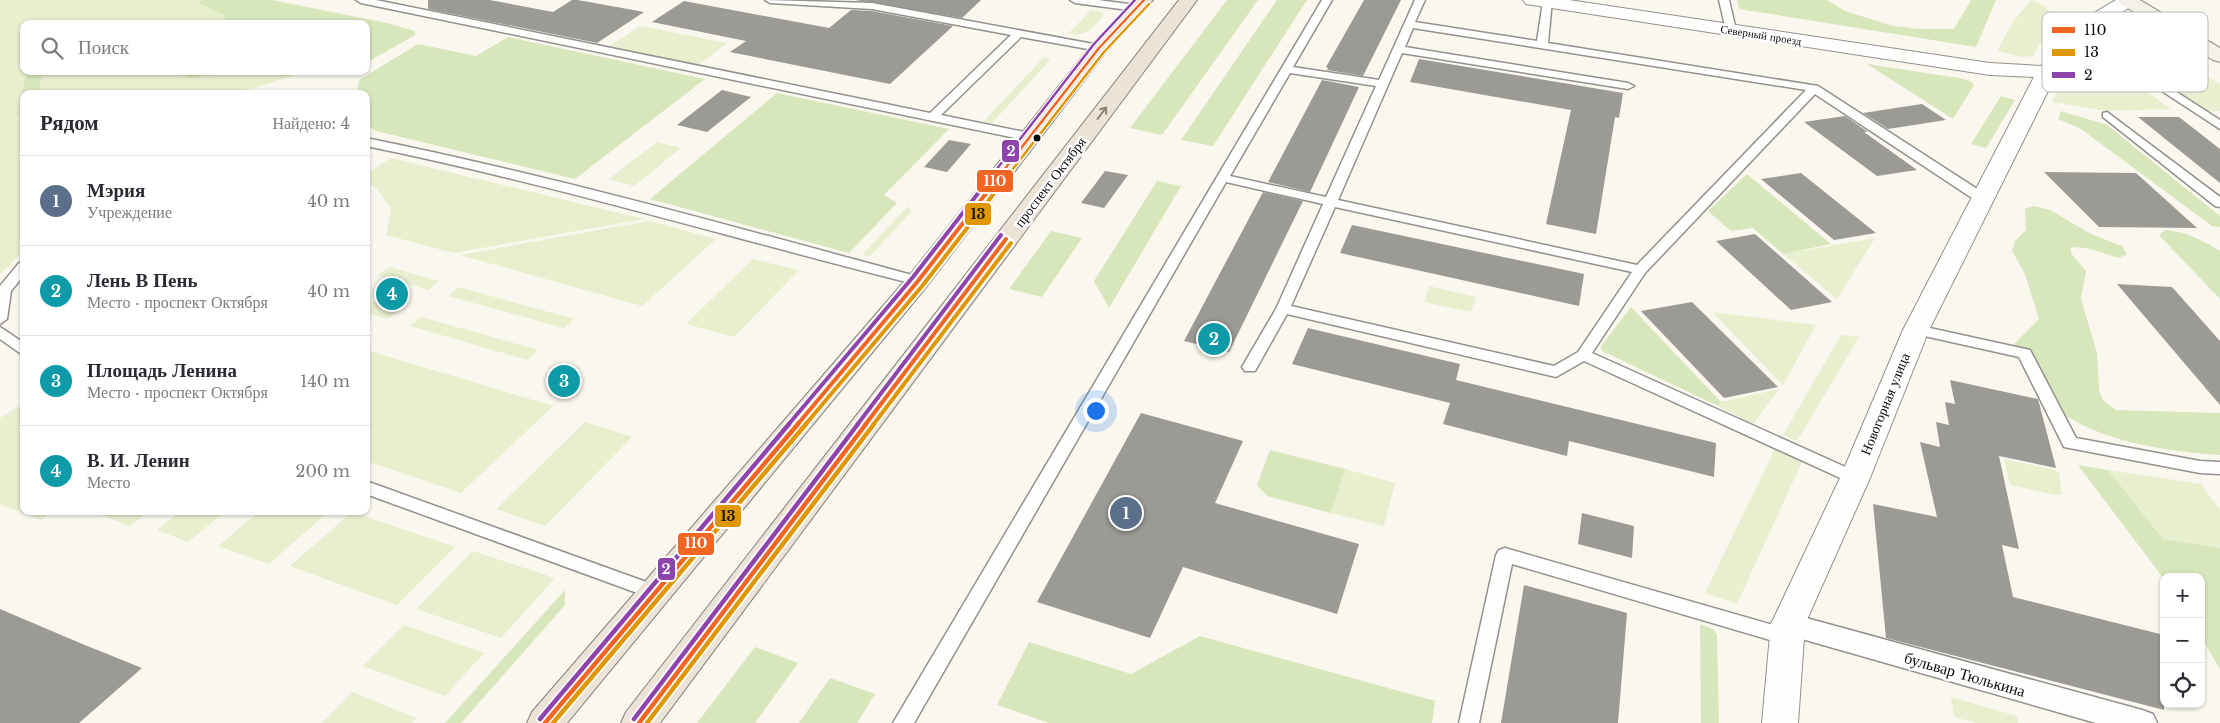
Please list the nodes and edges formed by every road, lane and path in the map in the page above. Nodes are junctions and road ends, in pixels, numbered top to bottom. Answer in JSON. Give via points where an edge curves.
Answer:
{"nodes":[{"id":1,"x":361,"y":0,"type":"edge"},
{"id":2,"x":770,"y":0,"type":"edge"},
{"id":3,"x":1075,"y":0,"type":"edge"},
{"id":4,"x":1188,"y":0,"type":"edge"},
{"id":5,"x":1327,"y":0,"type":"edge"},
{"id":6,"x":1420,"y":0,"type":"edge"},
{"id":7,"x":1724,"y":0,"type":"edge"},
{"id":8,"x":2128,"y":0,"type":"edge"},
{"id":9,"x":1540,"y":1,"type":"edge"},
{"id":10,"x":844,"y":2,"type":"edge"},
{"id":11,"x":1140,"y":4,"type":"edge"},
{"id":12,"x":1596,"y":5,"type":"edge"},
{"id":13,"x":2108,"y":12,"type":"edge"},
{"id":14,"x":2148,"y":12,"type":"edge"},
{"id":15,"x":1409,"y":24,"type":"junction"},
{"id":16,"x":1731,"y":30,"type":"junction"},
{"id":17,"x":1020,"y":33,"type":"junction"},
{"id":18,"x":1542,"y":45,"type":"junction"},
{"id":19,"x":1099,"y":48,"type":"junction"},
{"id":20,"x":1399,"y":49,"type":"junction"},
{"id":21,"x":2208,"y":49,"type":"edge"},
{"id":22,"x":2220,"y":56,"type":"edge"},
{"id":23,"x":1287,"y":69,"type":"junction"},
{"id":24,"x":2042,"y":72,"type":"edge"},
{"id":25,"x":2042,"y":82,"type":"edge"},
{"id":26,"x":1383,"y":84,"type":"junction"},
{"id":27,"x":1628,"y":86,"type":"dead end"},
{"id":28,"x":1814,"y":88,"type":"junction"},
{"id":29,"x":2171,"y":92,"type":"edge"},
{"id":30,"x":2107,"y":115,"type":"dead end"},
{"id":31,"x":931,"y":118,"type":"junction"},
{"id":32,"x":2220,"y":124,"type":"edge"},
{"id":33,"x":1030,"y":137,"type":"junction"},
{"id":34,"x":370,"y":143,"type":"edge"},
{"id":35,"x":1223,"y":178,"type":"junction"},
{"id":36,"x":1983,"y":199,"type":"junction"},
{"id":37,"x":1331,"y":202,"type":"junction"},
{"id":38,"x":2220,"y":204,"type":"edge"},
{"id":39,"x":1640,"y":270,"type":"junction"},
{"id":40,"x":20,"y":271,"type":"edge"},
{"id":41,"x":918,"y":281,"type":"junction"},
{"id":42,"x":1283,"y":309,"type":"junction"},
{"id":43,"x":0,"y":318,"type":"edge"},
{"id":44,"x":1916,"y":330,"type":"junction"},
{"id":45,"x":0,"y":332,"type":"edge"},
{"id":46,"x":20,"y":348,"type":"edge"},
{"id":47,"x":1583,"y":355,"type":"junction"},
{"id":48,"x":1250,"y":367,"type":"dead end"},
{"id":49,"x":2220,"y":468,"type":"edge"},
{"id":50,"x":1854,"y":478,"type":"junction"},
{"id":51,"x":370,"y":488,"type":"edge"},
{"id":52,"x":657,"y":593,"type":"junction"},
{"id":53,"x":1787,"y":630,"type":"junction"},
{"id":54,"x":544,"y":723,"type":"edge"},
{"id":55,"x":639,"y":723,"type":"edge"},
{"id":56,"x":902,"y":723,"type":"edge"},
{"id":57,"x":1469,"y":723,"type":"edge"},
{"id":58,"x":1780,"y":723,"type":"edge"},
{"id":59,"x":2142,"y":723,"type":"edge"}],
"edges":[{"from":1,"to":31,"type":"lane"},
{"from":2,"to":10,"type":"lane"},
{"from":3,"to":11,"type":"lane"},
{"from":55,"to":4,"type":"main road","name":"проспект Октября","one_way":true},
{"from":5,"to":23,"type":"lane"},
{"from":6,"to":15,"type":"lane"},
{"from":7,"to":16,"type":"lane"},
{"from":8,"to":13,"type":"street"},
{"from":8,"to":14,"type":"main road"},
{"from":9,"to":12,"type":"street","name":"Северный проезд"},
{"from":9,"to":18,"type":"lane"},
{"from":10,"to":17,"type":"lane"},
{"from":11,"to":19,"type":"main road"},
{"from":12,"to":16,"type":"street","name":"Северный проезд"},
{"from":15,"to":18,"type":"lane"},
{"from":15,"to":20,"type":"lane"},
{"from":16,"to":24,"type":"street","name":"Северный проезд","via":[[1990,69]]},
{"from":17,"to":19,"type":"lane"},
{"from":17,"to":31,"type":"lane"},
{"from":18,"to":28,"type":"lane"},
{"from":19,"to":33,"type":"main road"},
{"from":20,"to":26,"type":"lane"},
{"from":20,"to":27,"type":"lane"},
{"from":21,"to":22,"type":"main road"},
{"from":23,"to":26,"type":"lane"},
{"from":23,"to":35,"type":"lane"},
{"from":25,"to":36,"type":"street","name":"Новогорная улица"},
{"from":26,"to":37,"type":"lane"},
{"from":28,"to":36,"type":"lane"},
{"from":28,"to":39,"type":"lane"},
{"from":29,"to":32,"type":"lane"},
{"from":30,"to":38,"type":"lane"},
{"from":31,"to":33,"type":"lane"},
{"from":33,"to":41,"type":"main road"},
{"from":34,"to":41,"type":"lane","via":[[633,204]]},
{"from":35,"to":37,"type":"lane"},
{"from":35,"to":56,"type":"lane"},
{"from":36,"to":44,"type":"street","name":"Новогорная улица"},
{"from":37,"to":39,"type":"lane"},
{"from":37,"to":42,"type":"lane"},
{"from":39,"to":47,"type":"lane"},
{"from":40,"to":43,"type":"lane","via":[[4,290]]},
{"from":41,"to":52,"type":"main road"},
{"from":42,"to":47,"type":"lane","via":[[1556,372]]},
{"from":42,"to":48,"type":"lane"},
{"from":44,"to":49,"type":"lane","via":[[2025,353],[2070,443]]},
{"from":44,"to":50,"type":"street","name":"Новогорная улица"},
{"from":45,"to":46,"type":"lane"},
{"from":47,"to":50,"type":"lane"},
{"from":50,"to":53,"type":"street","name":"Новогорная улица"},
{"from":51,"to":52,"type":"lane"},
{"from":52,"to":54,"type":"main road"},
{"from":53,"to":57,"type":"lane","via":[[1505,555]]},
{"from":53,"to":58,"type":"street","name":"Новогорная улица"},
{"from":53,"to":59,"type":"street","name":"бульвар Тюлькина"}]}
